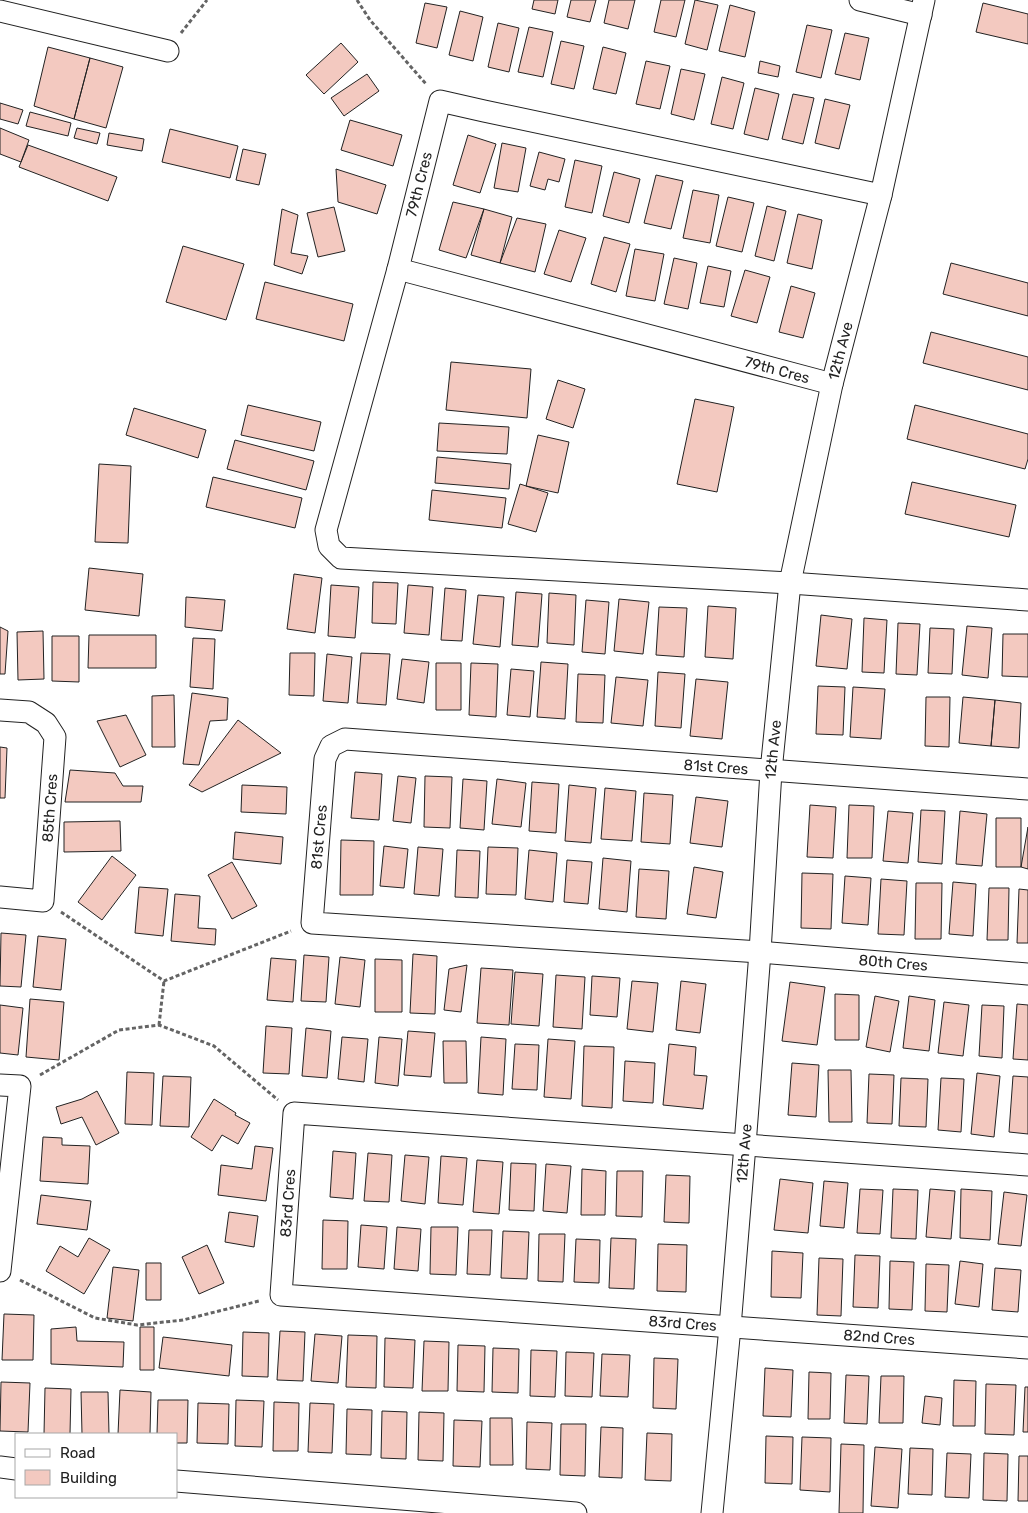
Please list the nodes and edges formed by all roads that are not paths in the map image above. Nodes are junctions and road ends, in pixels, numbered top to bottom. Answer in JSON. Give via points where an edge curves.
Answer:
{"nodes":[{"id":1,"x":860,"y":0,"type":"edge"},
{"id":2,"x":923,"y":7,"type":"edge"},
{"id":3,"x":0,"y":11,"type":"edge"},
{"id":4,"x":168,"y":51,"type":"road end"},
{"id":5,"x":882,"y":195,"type":"junction"},
{"id":6,"x":398,"y":269,"type":"junction"},
{"id":7,"x":832,"y":384,"type":"junction"},
{"id":8,"x":790,"y":583,"type":"junction"},
{"id":9,"x":1028,"y":600,"type":"edge"},
{"id":10,"x":0,"y":710,"type":"edge"},
{"id":11,"x":771,"y":771,"type":"junction"},
{"id":12,"x":1028,"y":789,"type":"edge"},
{"id":13,"x":0,"y":897,"type":"edge"},
{"id":14,"x":760,"y":952,"type":"junction"},
{"id":15,"x":1028,"y":974,"type":"edge"},
{"id":16,"x":10,"y":1086,"type":"edge"},
{"id":17,"x":745,"y":1145,"type":"junction"},
{"id":18,"x":1028,"y":1165,"type":"edge"},
{"id":19,"x":0,"y":1271,"type":"edge"},
{"id":20,"x":730,"y":1327,"type":"junction"},
{"id":21,"x":1028,"y":1348,"type":"edge"},
{"id":22,"x":0,"y":1468,"type":"edge"},
{"id":23,"x":15,"y":1469,"type":"edge"},
{"id":24,"x":178,"y":1481,"type":"edge"},
{"id":25,"x":576,"y":1513,"type":"edge"},
{"id":26,"x":712,"y":1513,"type":"edge"}],
"edges":[{"from":1,"to":2,"type":"street"},
{"from":2,"to":5,"type":"street","name":"12th Ave"},
{"from":3,"to":4,"type":"street"},
{"from":5,"to":6,"type":"street","name":"79th Cres","via":[[440,100]]},
{"from":5,"to":7,"type":"street","name":"12th Ave"},
{"from":6,"to":7,"type":"street","name":"79th Cres"},
{"from":6,"to":8,"type":"street","via":[[326,530],[329,546],[341,558]]},
{"from":7,"to":8,"type":"street","name":"12th Ave"},
{"from":8,"to":9,"type":"street"},
{"from":8,"to":11,"type":"street","name":"12th Ave"},
{"from":10,"to":13,"type":"street","name":"85th Cres","via":[[29,712],[46,722],[55,737],[43,901]]},
{"from":11,"to":12,"type":"street"},
{"from":11,"to":14,"type":"street","name":"12th Ave"},
{"from":11,"to":14,"type":"street","name":"81st Cres","via":[[345,740],[331,746],[325,759],[312,923]]},
{"from":14,"to":15,"type":"street","name":"80th Cres"},
{"from":14,"to":17,"type":"street","name":"12th Ave"},
{"from":16,"to":19,"type":"street"},
{"from":17,"to":18,"type":"street"},
{"from":17,"to":20,"type":"street","name":"12th Ave"},
{"from":17,"to":20,"type":"street","name":"83rd Cres","via":[[294,1113],[282,1295]]},
{"from":20,"to":21,"type":"street","name":"82nd Cres"},
{"from":20,"to":26,"type":"street","name":"12th Ave"},
{"from":22,"to":23,"type":"street"},
{"from":24,"to":25,"type":"street"}]}
